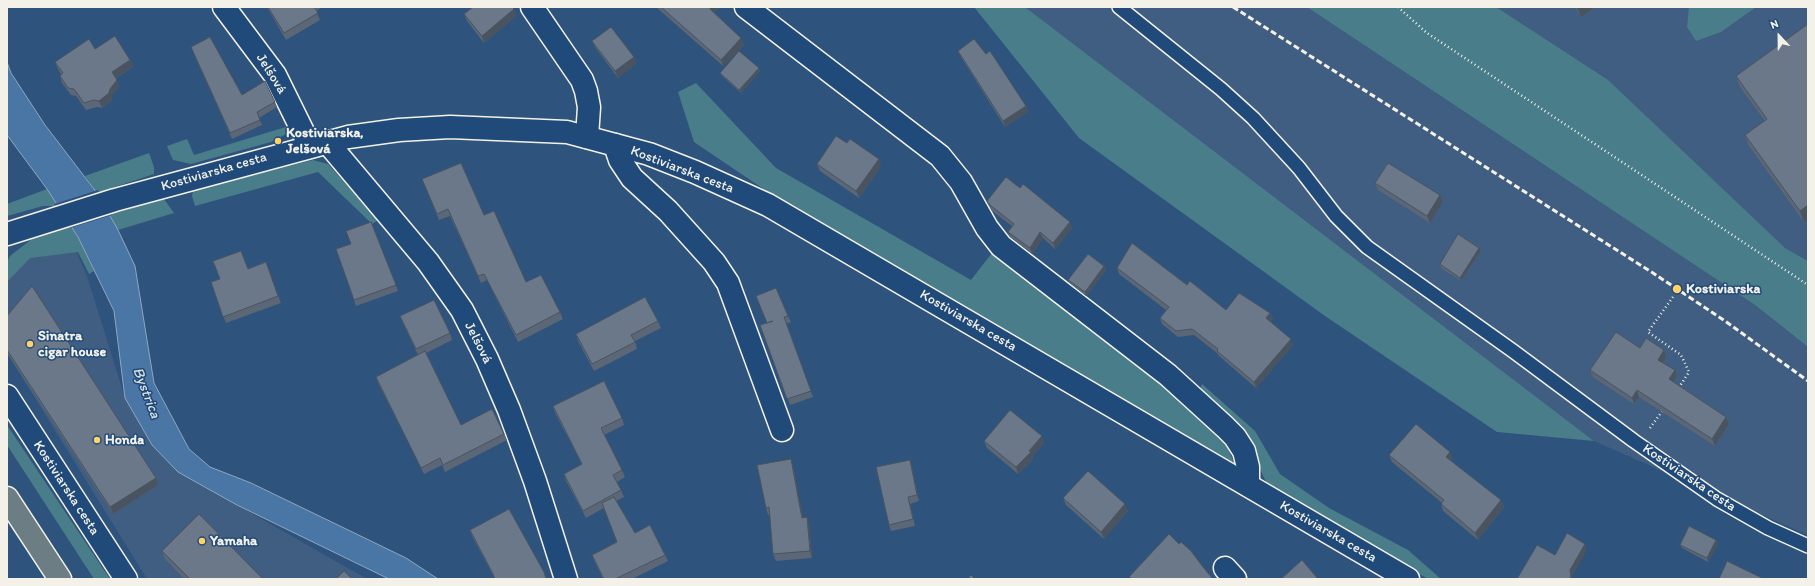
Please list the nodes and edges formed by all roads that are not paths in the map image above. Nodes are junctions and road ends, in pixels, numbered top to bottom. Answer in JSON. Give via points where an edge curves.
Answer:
{"nodes":[{"id":1,"x":224,"y":7,"type":"edge"},
{"id":2,"x":532,"y":7,"type":"edge"},
{"id":3,"x":746,"y":7,"type":"edge"},
{"id":4,"x":1119,"y":7,"type":"edge"},
{"id":5,"x":587,"y":137,"type":"junction"},
{"id":6,"x":318,"y":144,"type":"junction"},
{"id":7,"x":615,"y":145,"type":"junction"},
{"id":8,"x":7,"y":234,"type":"edge"},
{"id":9,"x":7,"y":396,"type":"edge"},
{"id":10,"x":782,"y":430,"type":"dead end"},
{"id":11,"x":1248,"y":485,"type":"junction"},
{"id":12,"x":7,"y":498,"type":"edge"},
{"id":13,"x":1808,"y":546,"type":"edge"},
{"id":14,"x":60,"y":579,"type":"edge"},
{"id":15,"x":126,"y":579,"type":"edge"},
{"id":16,"x":566,"y":579,"type":"edge"},
{"id":17,"x":1408,"y":579,"type":"edge"}],
"edges":[{"from":1,"to":6,"type":"street","name":"Jelšová","via":[[274,74]]},
{"from":2,"to":5,"type":"street","via":[[582,80],[589,107]]},
{"from":3,"to":11,"type":"street","via":[[940,156],[961,182],[987,228],[1001,246],[1168,375],[1225,426],[1244,451],[1248,467]]},
{"from":4,"to":13,"type":"lane","name":"Kostiviarska cesta","via":[[1253,118],[1299,168],[1336,216],[1367,247],[1717,499],[1768,528]]},
{"from":5,"to":6,"type":"street","name":"Kostiviarska cesta","via":[[567,132],[450,127],[400,130]]},
{"from":5,"to":7,"type":"street","name":"Kostiviarska cesta"},
{"from":6,"to":8,"type":"street","name":"Kostiviarska cesta","via":[[115,200]]},
{"from":6,"to":16,"type":"street","name":"Jelšová","via":[[428,262],[462,310],[509,410]]},
{"from":7,"to":10,"type":"street","via":[[620,160],[632,178],[668,211],[714,262],[728,283]]},
{"from":7,"to":11,"type":"street","name":"Kostiviarska cesta","via":[[649,154],[696,172],[768,205]]},
{"from":9,"to":15,"type":"street","name":"Kostiviarska cesta"},
{"from":11,"to":17,"type":"street","name":"Kostiviarska cesta"},
{"from":12,"to":14,"type":"main road"}]}
